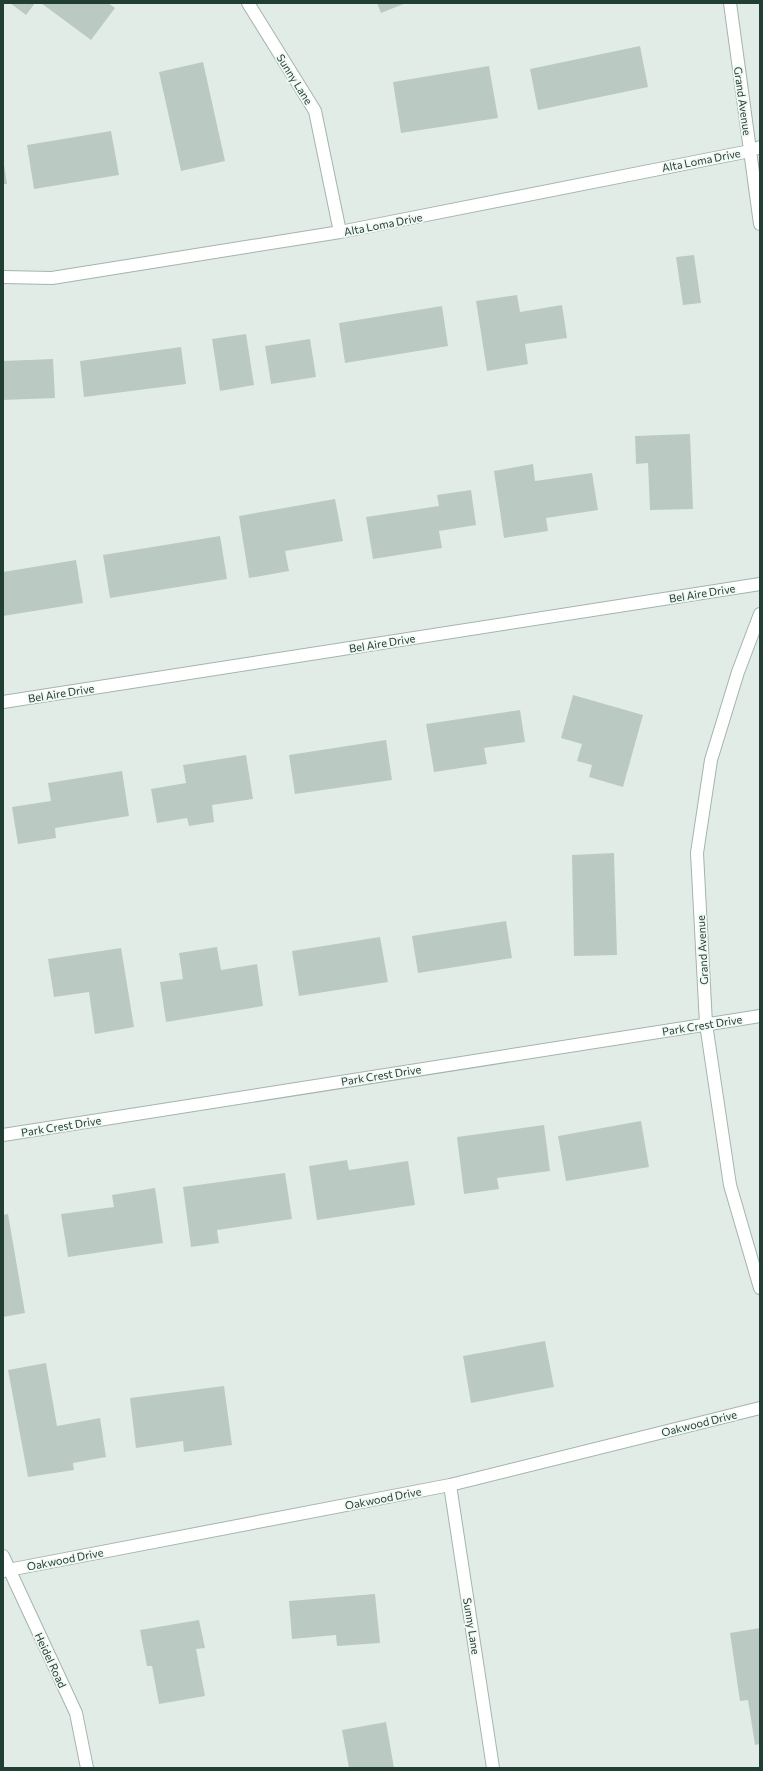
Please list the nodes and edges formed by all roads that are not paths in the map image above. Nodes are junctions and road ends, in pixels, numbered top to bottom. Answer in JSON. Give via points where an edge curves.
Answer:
{"nodes":[{"id":1,"x":248,"y":3,"type":"edge"},
{"id":2,"x":730,"y":3,"type":"edge"},
{"id":3,"x":755,"y":149,"type":"edge"},
{"id":4,"x":760,"y":224,"type":"edge"},
{"id":5,"x":340,"y":232,"type":"junction"},
{"id":6,"x":3,"y":277,"type":"edge"},
{"id":7,"x":760,"y":584,"type":"edge"},
{"id":8,"x":760,"y":614,"type":"edge"},
{"id":9,"x":3,"y":702,"type":"edge"},
{"id":10,"x":760,"y":1016,"type":"edge"},
{"id":11,"x":706,"y":1024,"type":"junction"},
{"id":12,"x":3,"y":1135,"type":"edge"},
{"id":13,"x":760,"y":1288,"type":"edge"},
{"id":14,"x":760,"y":1408,"type":"edge"},
{"id":15,"x":450,"y":1485,"type":"junction"},
{"id":16,"x":3,"y":1556,"type":"edge"},
{"id":17,"x":6,"y":1570,"type":"edge"},
{"id":18,"x":88,"y":1768,"type":"edge"},
{"id":19,"x":493,"y":1768,"type":"edge"}],
"edges":[{"from":1,"to":5,"type":"street","name":"Sunny Lane","via":[[315,111]]},
{"from":2,"to":3,"type":"street","name":"Grand Avenue"},
{"from":3,"to":4,"type":"street","name":"Grand Avenue"},
{"from":3,"to":5,"type":"street","name":"Alta Loma Drive"},
{"from":5,"to":6,"type":"street","name":"Alta Loma Drive","via":[[52,278]]},
{"from":7,"to":9,"type":"street","name":"Bel Aire Drive"},
{"from":8,"to":11,"type":"street","name":"Grand Avenue","via":[[738,672],[712,760],[697,853]]},
{"from":10,"to":11,"type":"street","name":"Park Crest Drive"},
{"from":11,"to":12,"type":"street","name":"Park Crest Drive"},
{"from":11,"to":13,"type":"street","name":"Grand Avenue","via":[[730,1185]]},
{"from":14,"to":15,"type":"street","name":"Oakwood Drive"},
{"from":15,"to":17,"type":"street","name":"Oakwood Drive"},
{"from":15,"to":19,"type":"street","name":"Sunny Lane"},
{"from":16,"to":17,"type":"street","name":"Heidel Road"},
{"from":17,"to":18,"type":"street","name":"Heidel Road","via":[[76,1713]]}]}
